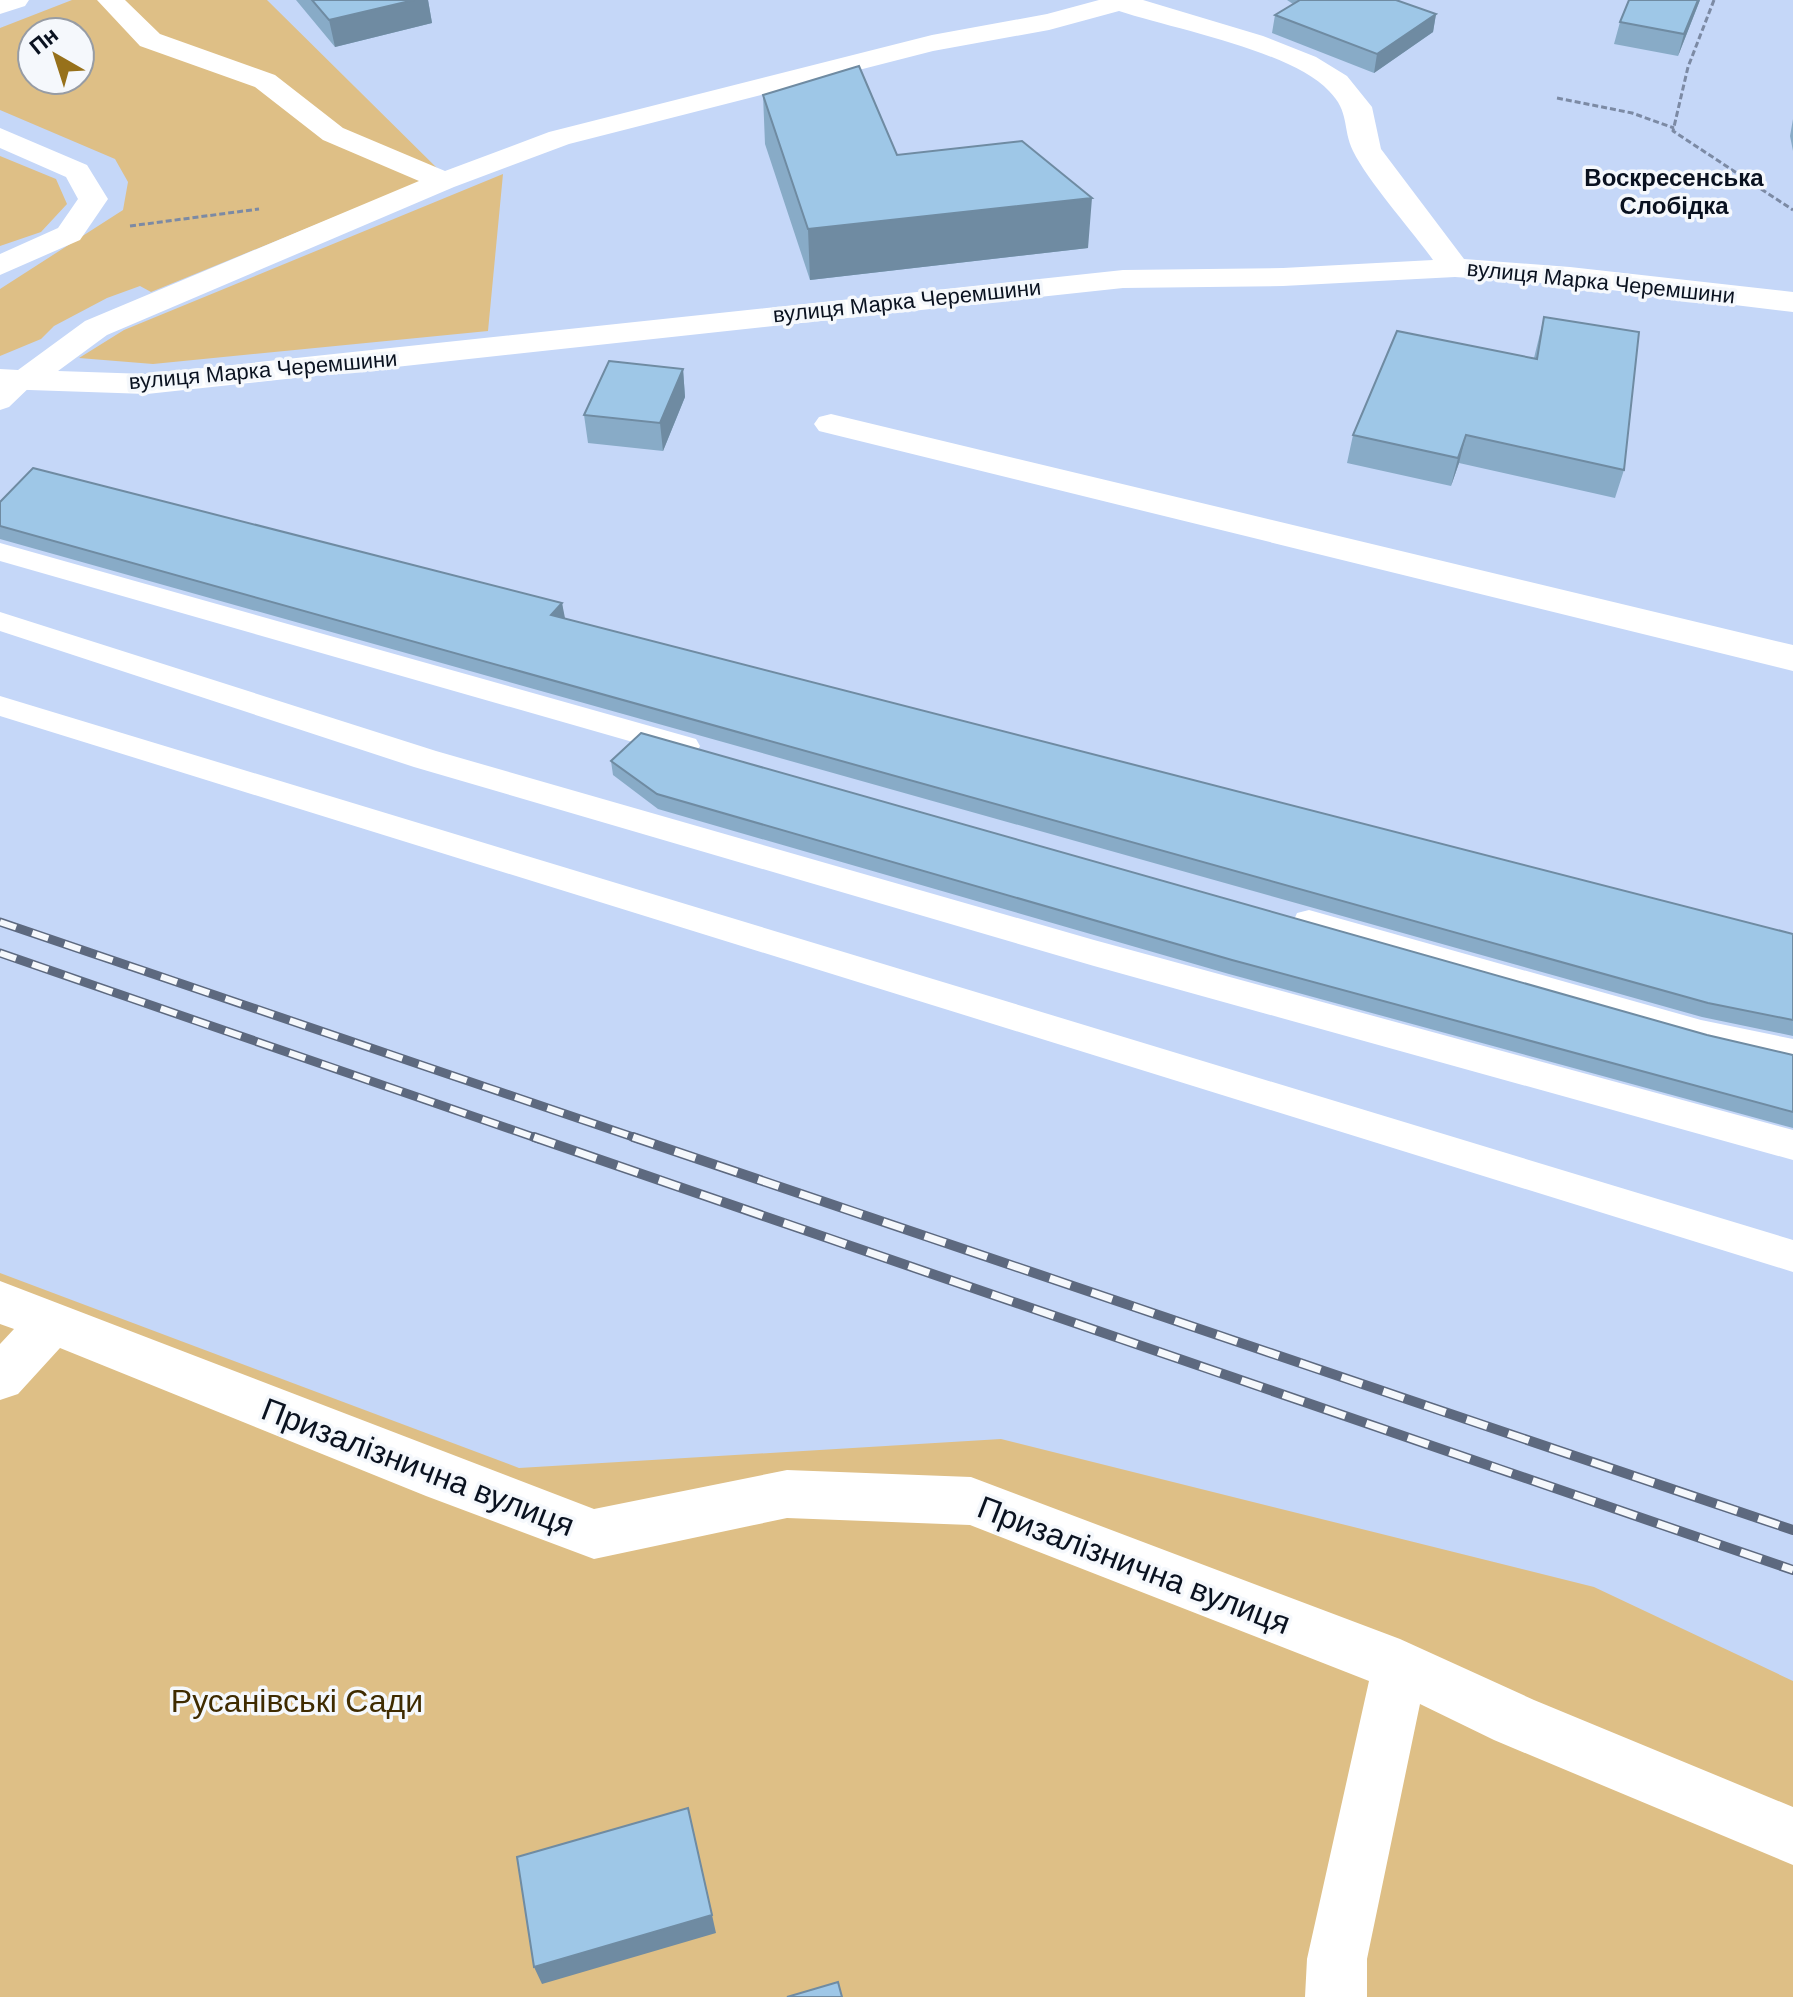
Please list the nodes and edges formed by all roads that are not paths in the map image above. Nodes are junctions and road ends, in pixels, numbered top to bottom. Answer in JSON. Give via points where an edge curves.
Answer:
{"nodes":[{"id":1,"x":16,"y":0,"type":"edge"},
{"id":2,"x":110,"y":0,"type":"edge"},
{"id":3,"x":1120,"y":1,"type":"edge"},
{"id":4,"x":0,"y":6,"type":"edge"},
{"id":5,"x":0,"y":137,"type":"edge"},
{"id":6,"x":444,"y":181,"type":"junction"},
{"id":7,"x":0,"y":266,"type":"edge"},
{"id":8,"x":1455,"y":268,"type":"junction"},
{"id":9,"x":1793,"y":302,"type":"edge"},
{"id":10,"x":7,"y":388,"type":"edge"},
{"id":11,"x":831,"y":424,"type":"dead end"},
{"id":12,"x":0,"y":552,"type":"edge"},
{"id":13,"x":0,"y":621,"type":"edge"},
{"id":14,"x":1793,"y":658,"type":"edge"},
{"id":15,"x":0,"y":706,"type":"edge"},
{"id":16,"x":706,"y":752,"type":"edge"},
{"id":17,"x":1273,"y":912,"type":"edge"},
{"id":18,"x":1793,"y":1053,"type":"edge"},
{"id":19,"x":1793,"y":1145,"type":"edge"},
{"id":20,"x":1793,"y":1256,"type":"edge"},
{"id":21,"x":0,"y":1302,"type":"edge"},
{"id":22,"x":51,"y":1324,"type":"junction"},
{"id":23,"x":0,"y":1378,"type":"edge"},
{"id":24,"x":1400,"y":1666,"type":"junction"},
{"id":25,"x":1793,"y":1836,"type":"edge"},
{"id":26,"x":1336,"y":1997,"type":"edge"}],
"edges":[{"from":1,"to":4,"type":"street"},
{"from":2,"to":6,"type":"street","via":[[150,40],[265,81],[333,134]]},
{"from":3,"to":6,"type":"street","name":"вулиця Марка Черемшини","via":[[559,138]]},
{"from":3,"to":8,"type":"street","via":[[1253,42],[1337,82],[1358,107],[1367,150]]},
{"from":5,"to":7,"type":"street","via":[[77,171],[93,199],[69,234]]},
{"from":6,"to":10,"type":"street","name":"вулиця Марка Черемшини","via":[[96,328]]},
{"from":8,"to":9,"type":"street","name":"вулиця Марка Черемшини"},
{"from":8,"to":10,"type":"street","name":"вулиця Марка Черемшини","via":[[1123,279],[147,384]]},
{"from":11,"to":14,"type":"street"},
{"from":12,"to":16,"type":"lane"},
{"from":13,"to":19,"type":"lane","via":[[471,773],[1094,953]]},
{"from":15,"to":20,"type":"lane"},
{"from":17,"to":18,"type":"lane","via":[[1701,1033]]},
{"from":21,"to":22,"type":"street","name":"Призалізнична вулиця"},
{"from":22,"to":23,"type":"street"},
{"from":22,"to":24,"type":"street","name":"Призалізнична вулиця","via":[[594,1534],[787,1494],[971,1501]]},
{"from":24,"to":25,"type":"street","name":"Призалізнична вулиця","via":[[1514,1720]]},
{"from":24,"to":26,"type":"street","via":[[1337,1959]]}]}
